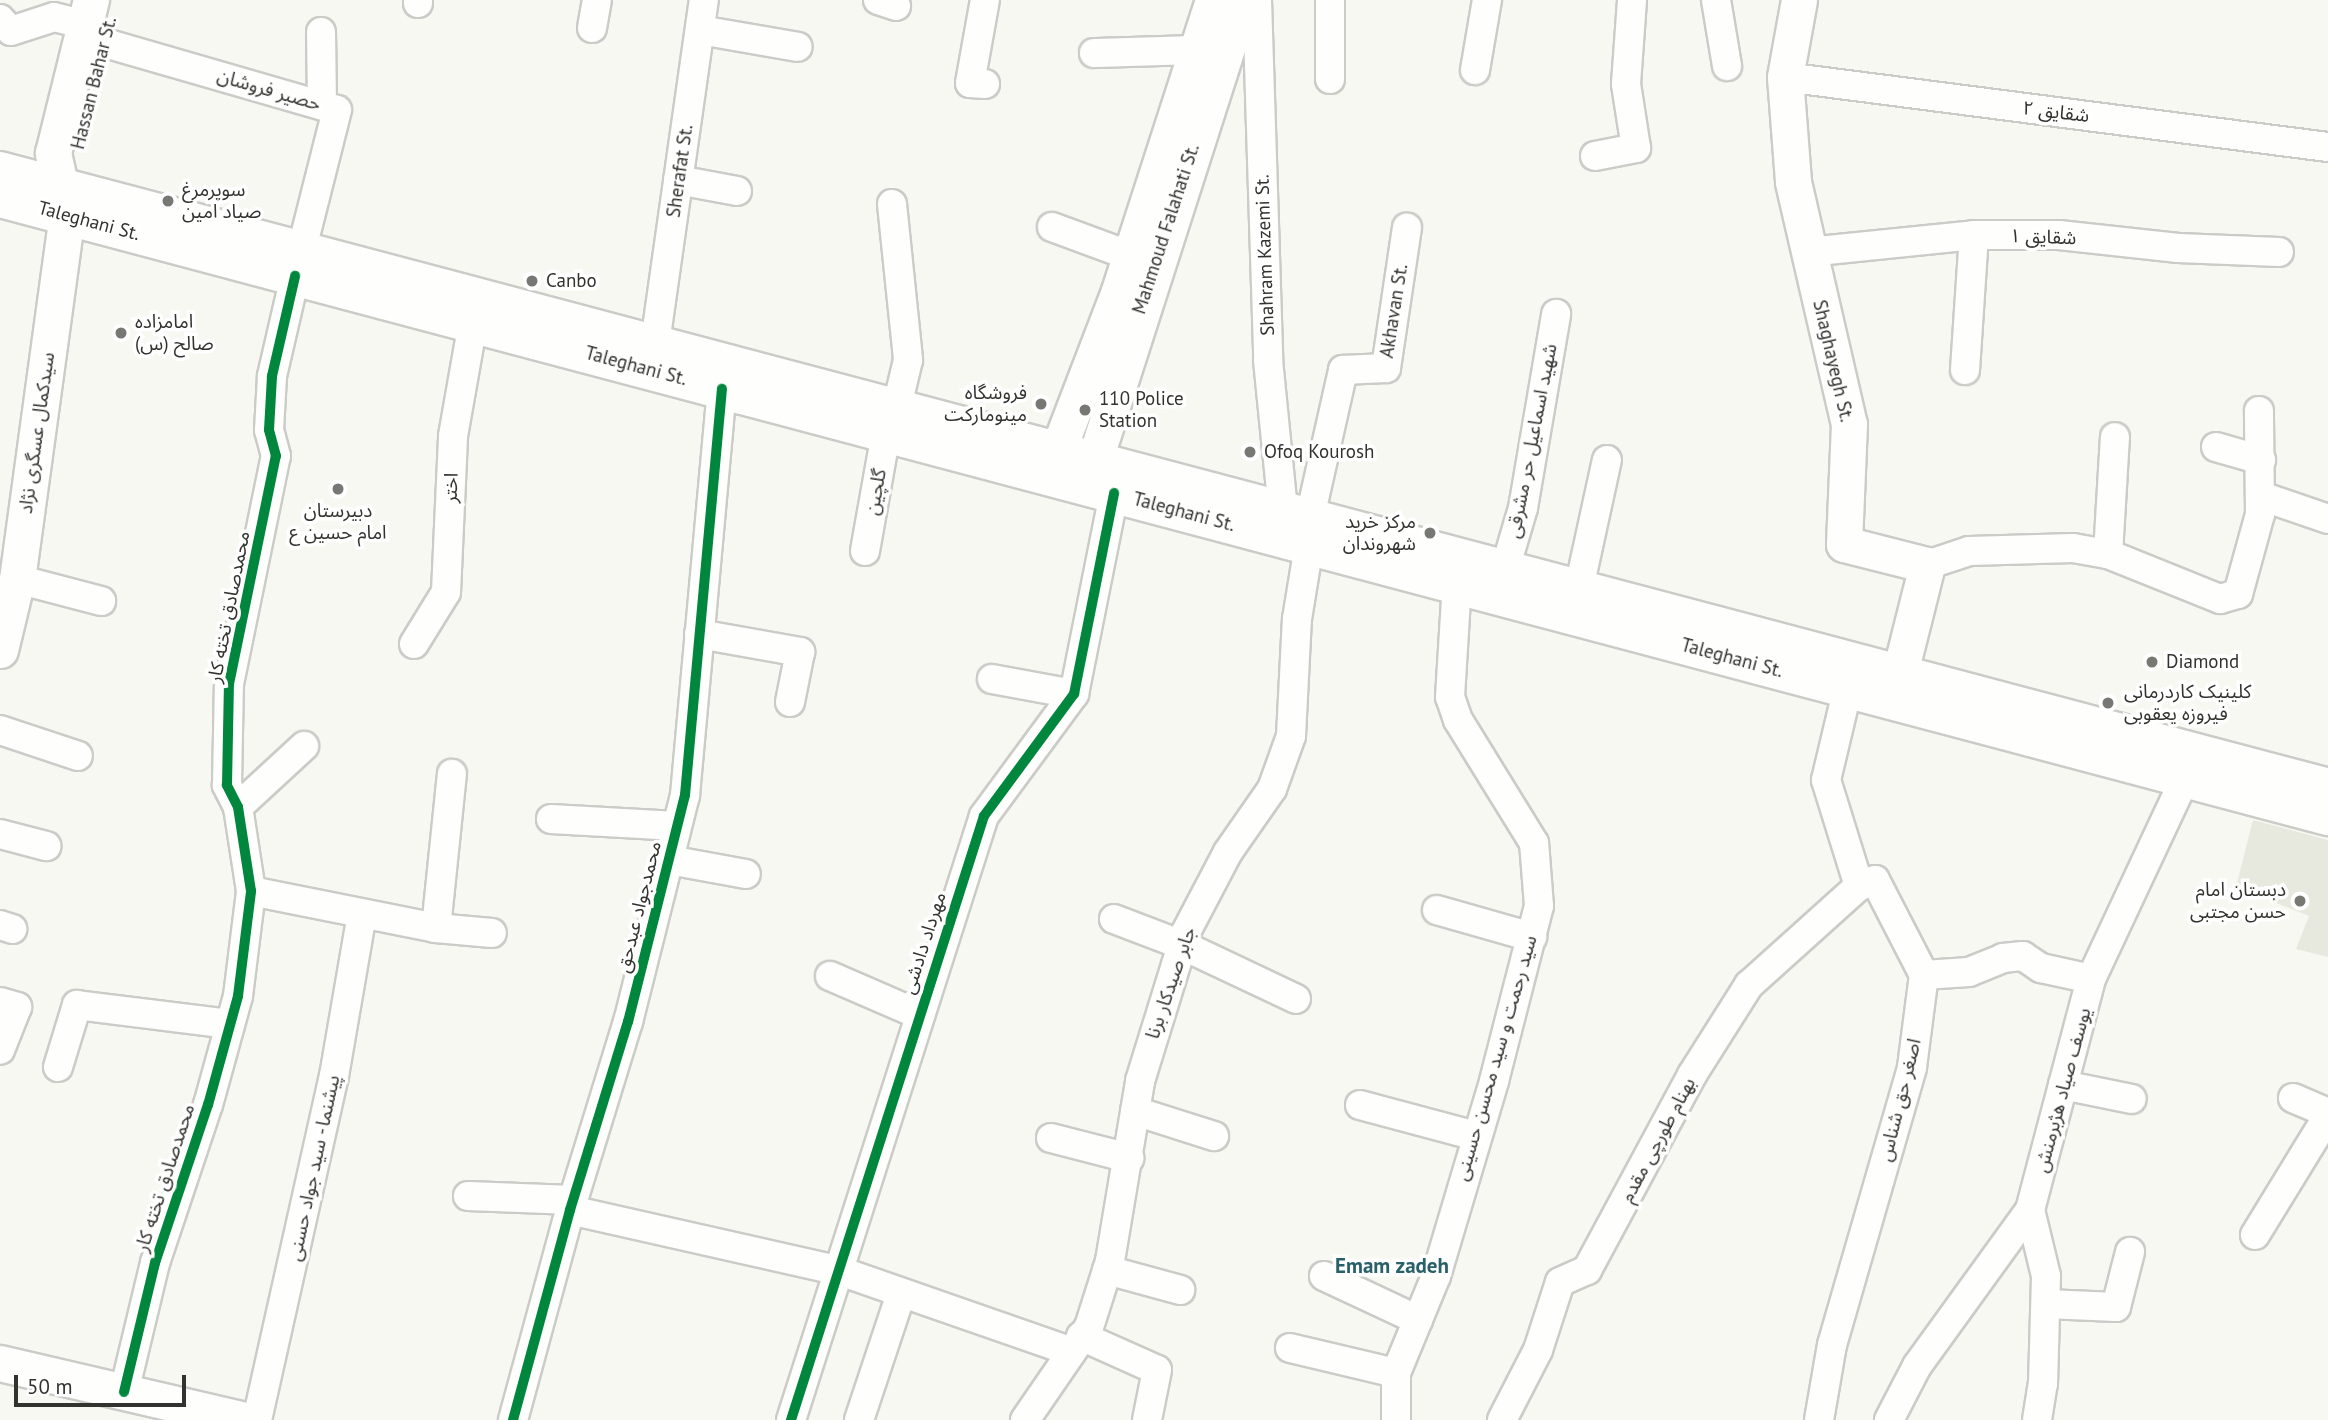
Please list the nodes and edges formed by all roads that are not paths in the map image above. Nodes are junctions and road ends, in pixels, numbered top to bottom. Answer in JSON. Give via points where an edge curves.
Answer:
{"nodes":[{"id":1,"x":116,"y":0,"type":"edge"},
{"id":2,"x":597,"y":0,"type":"edge"},
{"id":3,"x":704,"y":0,"type":"edge"},
{"id":4,"x":985,"y":0,"type":"edge"},
{"id":5,"x":1213,"y":0,"type":"edge"},
{"id":6,"x":1242,"y":0,"type":"edge"},
{"id":7,"x":1257,"y":0,"type":"edge"},
{"id":8,"x":1330,"y":0,"type":"edge"},
{"id":9,"x":1487,"y":0,"type":"edge"},
{"id":10,"x":1632,"y":0,"type":"edge"},
{"id":11,"x":1716,"y":0,"type":"edge"},
{"id":12,"x":1799,"y":0,"type":"edge"},
{"id":13,"x":0,"y":19,"type":"edge"},
{"id":14,"x":94,"y":23,"type":"edge"},
{"id":15,"x":592,"y":28,"type":"dead end"},
{"id":16,"x":700,"y":30,"type":"junction"},
{"id":17,"x":321,"y":32,"type":"dead end"},
{"id":18,"x":798,"y":47,"type":"dead end"},
{"id":19,"x":1197,"y":50,"type":"junction"},
{"id":20,"x":1094,"y":53,"type":"dead end"},
{"id":21,"x":1727,"y":66,"type":"dead end"},
{"id":22,"x":1475,"y":70,"type":"dead end"},
{"id":23,"x":1785,"y":77,"type":"junction"},
{"id":24,"x":1330,"y":79,"type":"dead end"},
{"id":25,"x":985,"y":84,"type":"dead end"},
{"id":26,"x":322,"y":105,"type":"junction"},
{"id":27,"x":2328,"y":147,"type":"edge"},
{"id":28,"x":1595,"y":156,"type":"dead end"},
{"id":29,"x":1174,"y":163,"type":"junction"},
{"id":30,"x":0,"y":171,"type":"edge"},
{"id":31,"x":678,"y":180,"type":"junction"},
{"id":32,"x":737,"y":191,"type":"dead end"},
{"id":33,"x":0,"y":198,"type":"edge"},
{"id":34,"x":64,"y":199,"type":"junction"},
{"id":35,"x":892,"y":204,"type":"dead end"},
{"id":36,"x":1052,"y":227,"type":"dead end"},
{"id":37,"x":1407,"y":228,"type":"dead end"},
{"id":38,"x":1974,"y":235,"type":"junction"},
{"id":39,"x":1808,"y":252,"type":"junction"},
{"id":40,"x":2279,"y":252,"type":"dead end"},
{"id":41,"x":1130,"y":256,"type":"junction"},
{"id":42,"x":298,"y":262,"type":"junction"},
{"id":43,"x":1131,"y":295,"type":"junction"},
{"id":44,"x":1556,"y":314,"type":"dead end"},
{"id":45,"x":472,"y":323,"type":"junction"},
{"id":46,"x":655,"y":342,"type":"junction"},
{"id":47,"x":1965,"y":370,"type":"dead end"},
{"id":48,"x":722,"y":389,"type":"junction"},
{"id":49,"x":2259,"y":411,"type":"dead end"},
{"id":50,"x":892,"y":420,"type":"junction"},
{"id":51,"x":2115,"y":437,"type":"dead end"},
{"id":52,"x":2216,"y":447,"type":"dead end"},
{"id":53,"x":1058,"y":450,"type":"junction"},
{"id":54,"x":1607,"y":460,"type":"dead end"},
{"id":55,"x":2261,"y":460,"type":"junction"},
{"id":56,"x":1098,"y":480,"type":"junction"},
{"id":57,"x":2260,"y":496,"type":"junction"},
{"id":58,"x":2328,"y":519,"type":"edge"},
{"id":59,"x":1301,"y":524,"type":"junction"},
{"id":60,"x":865,"y":551,"type":"dead end"},
{"id":61,"x":2109,"y":554,"type":"junction"},
{"id":62,"x":1927,"y":565,"type":"junction"},
{"id":63,"x":1505,"y":569,"type":"junction"},
{"id":64,"x":1457,"y":584,"type":"junction"},
{"id":65,"x":11,"y":587,"type":"edge"},
{"id":66,"x":1579,"y":588,"type":"junction"},
{"id":67,"x":101,"y":601,"type":"dead end"},
{"id":68,"x":699,"y":634,"type":"junction"},
{"id":69,"x":414,"y":644,"type":"dead end"},
{"id":70,"x":0,"y":650,"type":"edge"},
{"id":71,"x":1852,"y":675,"type":"junction"},
{"id":72,"x":992,"y":679,"type":"dead end"},
{"id":73,"x":1896,"y":687,"type":"junction"},
{"id":74,"x":1074,"y":694,"type":"junction"},
{"id":75,"x":790,"y":702,"type":"dead end"},
{"id":76,"x":0,"y":730,"type":"edge"},
{"id":77,"x":304,"y":746,"type":"dead end"},
{"id":78,"x":78,"y":756,"type":"dead end"},
{"id":79,"x":452,"y":774,"type":"dead end"},
{"id":80,"x":2185,"y":778,"type":"junction"},
{"id":81,"x":2328,"y":788,"type":"edge"},
{"id":82,"x":238,"y":807,"type":"junction"},
{"id":83,"x":2328,"y":816,"type":"edge"},
{"id":84,"x":551,"y":819,"type":"dead end"},
{"id":85,"x":677,"y":826,"type":"junction"},
{"id":86,"x":0,"y":834,"type":"edge"},
{"id":87,"x":46,"y":846,"type":"dead end"},
{"id":88,"x":669,"y":860,"type":"junction"},
{"id":89,"x":746,"y":874,"type":"dead end"},
{"id":90,"x":1859,"y":886,"type":"junction"},
{"id":91,"x":251,"y":891,"type":"junction"},
{"id":92,"x":1437,"y":910,"type":"dead end"},
{"id":93,"x":362,"y":914,"type":"junction"},
{"id":94,"x":1114,"y":919,"type":"dead end"},
{"id":95,"x":436,"y":928,"type":"junction"},
{"id":96,"x":492,"y":933,"type":"dead end"},
{"id":97,"x":1532,"y":937,"type":"junction"},
{"id":98,"x":1182,"y":944,"type":"junction"},
{"id":99,"x":1924,"y":975,"type":"junction"},
{"id":100,"x":830,"y":976,"type":"dead end"},
{"id":101,"x":2091,"y":979,"type":"junction"},
{"id":102,"x":1296,"y":999,"type":"dead end"},
{"id":103,"x":0,"y":1002,"type":"edge"},
{"id":104,"x":920,"y":1015,"type":"junction"},
{"id":105,"x":230,"y":1024,"type":"junction"},
{"id":106,"x":0,"y":1051,"type":"edge"},
{"id":107,"x":58,"y":1067,"type":"dead end"},
{"id":108,"x":2063,"y":1084,"type":"junction"},
{"id":109,"x":2293,"y":1098,"type":"dead end"},
{"id":110,"x":2132,"y":1099,"type":"dead end"},
{"id":111,"x":1360,"y":1105,"type":"dead end"},
{"id":112,"x":1135,"y":1111,"type":"junction"},
{"id":113,"x":2328,"y":1115,"type":"edge"},
{"id":114,"x":1214,"y":1136,"type":"dead end"},
{"id":115,"x":1476,"y":1136,"type":"junction"},
{"id":116,"x":1051,"y":1138,"type":"dead end"},
{"id":117,"x":1129,"y":1158,"type":"junction"},
{"id":118,"x":468,"y":1196,"type":"dead end"},
{"id":119,"x":572,"y":1205,"type":"junction"},
{"id":120,"x":2030,"y":1210,"type":"junction"},
{"id":121,"x":2255,"y":1235,"type":"dead end"},
{"id":122,"x":2130,"y":1252,"type":"dead end"},
{"id":123,"x":837,"y":1270,"type":"junction"},
{"id":124,"x":1107,"y":1270,"type":"junction"},
{"id":125,"x":1324,"y":1276,"type":"dead end"},
{"id":126,"x":1180,"y":1290,"type":"dead end"},
{"id":127,"x":901,"y":1294,"type":"junction"},
{"id":128,"x":2046,"y":1304,"type":"junction"},
{"id":129,"x":1418,"y":1320,"type":"junction"},
{"id":130,"x":1075,"y":1344,"type":"junction"},
{"id":131,"x":1290,"y":1348,"type":"dead end"},
{"id":132,"x":0,"y":1363,"type":"edge"},
{"id":133,"x":1396,"y":1373,"type":"junction"},
{"id":134,"x":124,"y":1392,"type":"junction"},
{"id":135,"x":245,"y":1420,"type":"edge"},
{"id":136,"x":257,"y":1420,"type":"edge"},
{"id":137,"x":513,"y":1420,"type":"edge"},
{"id":138,"x":791,"y":1420,"type":"edge"},
{"id":139,"x":859,"y":1420,"type":"edge"},
{"id":140,"x":1025,"y":1420,"type":"edge"},
{"id":141,"x":1147,"y":1420,"type":"edge"},
{"id":142,"x":1396,"y":1420,"type":"edge"},
{"id":143,"x":1502,"y":1420,"type":"edge"},
{"id":144,"x":1819,"y":1420,"type":"edge"},
{"id":145,"x":1889,"y":1420,"type":"edge"},
{"id":146,"x":2037,"y":1420,"type":"edge"}],
"edges":[{"from":1,"to":14,"type":"street","name":"Hassan Bahar St."},
{"from":2,"to":15,"type":"street"},
{"from":3,"to":16,"type":"street","name":"Sherafat St."},
{"from":4,"to":25,"type":"street","via":[[970,83]]},
{"from":5,"to":19,"type":"street","name":"Mahmoud Falahati St."},
{"from":6,"to":29,"type":"street","name":"Mahmoud Falahati St."},
{"from":7,"to":59,"type":"street","name":"Shahram Kazemi St.","via":[[1268,360]]},
{"from":8,"to":24,"type":"street"},
{"from":9,"to":22,"type":"street"},
{"from":10,"to":28,"type":"street","via":[[1626,83],[1636,148]]},
{"from":11,"to":21,"type":"street"},
{"from":12,"to":23,"type":"street","name":"Shaghayegh St."},
{"from":13,"to":14,"type":"street","name":"حصیر فروشان","via":[[11,31],[54,17]]},
{"from":14,"to":26,"type":"street","name":"حصیر فروشان"},
{"from":14,"to":34,"type":"street","name":"Hassan Bahar St.","via":[[75,159]]},
{"from":16,"to":18,"type":"street"},
{"from":16,"to":31,"type":"street","name":"Sherafat St."},
{"from":17,"to":26,"type":"street"},
{"from":19,"to":20,"type":"street"},
{"from":19,"to":29,"type":"street","name":"Mahmoud Falahati St."},
{"from":23,"to":27,"type":"street","name":"شقایق ۲"},
{"from":23,"to":39,"type":"street","name":"Shaghayegh St.","via":[[1793,182]]},
{"from":26,"to":42,"type":"street","name":"حصیر فروشان","via":[[337,110]]},
{"from":29,"to":41,"type":"street","name":"Mahmoud Falahati St."},
{"from":29,"to":43,"type":"street","name":"Mahmoud Falahati St."},
{"from":30,"to":34,"type":"main road","name":"Taleghani St."},
{"from":31,"to":32,"type":"street"},
{"from":31,"to":46,"type":"street","name":"Sherafat St."},
{"from":33,"to":34,"type":"main road","name":"Taleghani St."},
{"from":34,"to":42,"type":"main road","name":"Taleghani St."},
{"from":34,"to":65,"type":"street","name":"سیدکمال عسگری نژاد"},
{"from":35,"to":50,"type":"street","name":"گلچین","via":[[908,360]]},
{"from":36,"to":41,"type":"street"},
{"from":37,"to":59,"type":"street","name":"Akhavan St.","via":[[1386,369],[1343,370]]},
{"from":38,"to":39,"type":"street","name":"شقایق ۱"},
{"from":38,"to":40,"type":"street","name":"شقایق ۱","via":[[2059,235],[2178,248]]},
{"from":38,"to":47,"type":"street"},
{"from":39,"to":62,"type":"street","name":"Shaghayegh St.","via":[[1849,424],[1844,544]]},
{"from":41,"to":43,"type":"street","name":"Mahmoud Falahati St."},
{"from":42,"to":45,"type":"main road","name":"Taleghani St."},
{"from":42,"to":46,"type":"main road","name":"Taleghani St."},
{"from":42,"to":82,"type":"street","name":"محمدصادق تخته کار","via":[[272,376],[268,429],[276,456],[229,684],[227,785]]},
{"from":43,"to":53,"type":"street","name":"Mahmoud Falahati St."},
{"from":43,"to":56,"type":"street","name":"Mahmoud Falahati St."},
{"from":44,"to":63,"type":"street","name":"شهید اسماعیل حر مشرقی","via":[[1523,509]]},
{"from":45,"to":48,"type":"main road","name":"Taleghani St."},
{"from":45,"to":69,"type":"street","name":"اختر","via":[[453,436],[446,592]]},
{"from":46,"to":50,"type":"main road","name":"Taleghani St."},
{"from":48,"to":50,"type":"main road","name":"Taleghani St."},
{"from":48,"to":68,"type":"street","name":"محمدجواد عبدحق"},
{"from":49,"to":55,"type":"street"},
{"from":50,"to":53,"type":"main road","name":"Taleghani St."},
{"from":50,"to":56,"type":"main road","name":"Taleghani St."},
{"from":50,"to":60,"type":"street","name":"گلچین"},
{"from":51,"to":61,"type":"street"},
{"from":52,"to":55,"type":"street"},
{"from":53,"to":56,"type":"main road","name":"Taleghani St."},
{"from":54,"to":66,"type":"street"},
{"from":55,"to":57,"type":"street"},
{"from":56,"to":59,"type":"main road","name":"Taleghani St."},
{"from":56,"to":74,"type":"street","name":"مهرداد دادشی"},
{"from":57,"to":58,"type":"street"},
{"from":57,"to":61,"type":"street","via":[[2260,514],[2238,594],[2220,599]]},
{"from":59,"to":63,"type":"main road","name":"Taleghani St."},
{"from":59,"to":64,"type":"main road","name":"Taleghani St."},
{"from":59,"to":98,"type":"street","name":"جابر صیدکار برنا","via":[[1290,736],[1272,789],[1228,852]]},
{"from":61,"to":62,"type":"street","via":[[2015,547],[1969,551]]},
{"from":62,"to":73,"type":"street"},
{"from":63,"to":66,"type":"main road","name":"Taleghani St."},
{"from":64,"to":71,"type":"main road","name":"Taleghani St."},
{"from":64,"to":97,"type":"street","name":"سید رحمت و سید محسن حسینی","via":[[1450,696],[1458,720],[1534,843],[1539,906]]},
{"from":65,"to":67,"type":"street"},
{"from":65,"to":70,"type":"street","name":"سیدکمال عسگری نژاد"},
{"from":66,"to":71,"type":"main road","name":"Taleghani St."},
{"from":68,"to":75,"type":"street","via":[[800,652]]},
{"from":68,"to":85,"type":"street","name":"محمدجواد عبدحق","via":[[685,795]]},
{"from":71,"to":73,"type":"main road","name":"Taleghani St."},
{"from":71,"to":90,"type":"street","via":[[1826,780]]},
{"from":72,"to":74,"type":"street"},
{"from":73,"to":80,"type":"main road","name":"Taleghani St."},
{"from":73,"to":81,"type":"main road","name":"Taleghani St."},
{"from":74,"to":104,"type":"street","name":"مهرداد دادشی","via":[[984,816]]},
{"from":76,"to":78,"type":"street"},
{"from":77,"to":82,"type":"street"},
{"from":79,"to":95,"type":"street"},
{"from":80,"to":83,"type":"main road","name":"Taleghani St."},
{"from":80,"to":101,"type":"street","name":"یوسف صیاد هژبرمنش"},
{"from":82,"to":91,"type":"street","name":"محمدصادق تخته کار"},
{"from":84,"to":85,"type":"street"},
{"from":85,"to":88,"type":"street","name":"محمدجواد عبدحق"},
{"from":86,"to":87,"type":"street"},
{"from":88,"to":89,"type":"street"},
{"from":88,"to":119,"type":"street","name":"محمدجواد عبدحق","via":[[628,1022]]},
{"from":90,"to":99,"type":"street","via":[[1875,880]]},
{"from":90,"to":143,"type":"street","name":"بهنام طورچی مقدم","via":[[1749,985],[1692,1075],[1587,1270],[1560,1282],[1538,1350]]},
{"from":91,"to":93,"type":"street"},
{"from":91,"to":105,"type":"street","name":"محمدصادق تخته کار"},
{"from":92,"to":97,"type":"street"},
{"from":93,"to":95,"type":"street"},
{"from":93,"to":136,"type":"street","name":"پیشنما - سید جواد حسنی","via":[[334,1076]]},
{"from":94,"to":98,"type":"street"},
{"from":95,"to":96,"type":"street"},
{"from":97,"to":115,"type":"street","name":"سید رحمت و سید محسن حسینی"},
{"from":98,"to":102,"type":"street"},
{"from":98,"to":112,"type":"street","name":"جابر صیدکار برنا","via":[[1155,1025]]},
{"from":99,"to":101,"type":"street","via":[[1969,972],[2003,958],[2023,956],[2041,968]]},
{"from":99,"to":144,"type":"street","name":"اصغر حق شناس","via":[[1912,1067],[1832,1345]]},
{"from":100,"to":104,"type":"street"},
{"from":101,"to":108,"type":"street","name":"یوسف صیاد هژبرمنش"},
{"from":103,"to":106,"type":"street","via":[[17,1007]]},
{"from":104,"to":123,"type":"street","name":"مهرداد دادشی"},
{"from":105,"to":107,"type":"street","via":[[77,1005]]},
{"from":105,"to":134,"type":"street","name":"محمدصادق تخته کار","via":[[155,1263]]},
{"from":108,"to":110,"type":"street"},
{"from":108,"to":120,"type":"street","name":"یوسف صیاد هژبرمنش"},
{"from":109,"to":113,"type":"street"},
{"from":111,"to":115,"type":"street"},
{"from":112,"to":114,"type":"street"},
{"from":112,"to":117,"type":"street","name":"جابر صیدکار برنا"},
{"from":113,"to":121,"type":"street"},
{"from":115,"to":129,"type":"street","name":"سید رحمت و سید محسن حسینی","via":[[1436,1276]]},
{"from":116,"to":117,"type":"street"},
{"from":117,"to":124,"type":"street","name":"جابر صیدکار برنا"},
{"from":118,"to":119,"type":"street"},
{"from":119,"to":123,"type":"street"},
{"from":119,"to":137,"type":"street","name":"محمدجواد عبدحق"},
{"from":120,"to":128,"type":"street","name":"یوسف صیاد هژبرمنش","via":[[2046,1276]]},
{"from":120,"to":145,"type":"street","via":[[1917,1366]]},
{"from":122,"to":128,"type":"street","via":[[2116,1307]]},
{"from":123,"to":127,"type":"street"},
{"from":123,"to":138,"type":"street","name":"مهرداد دادشی"},
{"from":124,"to":126,"type":"street"},
{"from":124,"to":130,"type":"street","name":"جابر صیدکار برنا","via":[[1089,1327]]},
{"from":125,"to":129,"type":"street"},
{"from":127,"to":130,"type":"street"},
{"from":127,"to":139,"type":"street"},
{"from":128,"to":146,"type":"street","name":"یوسف صیاد هژبرمنش"},
{"from":129,"to":133,"type":"street","name":"سید رحمت و سید محسن حسینی"},
{"from":130,"to":140,"type":"street","name":"جابر صیدکار برنا"},
{"from":130,"to":141,"type":"street","via":[[1157,1370]]},
{"from":131,"to":133,"type":"street"},
{"from":132,"to":134,"type":"street"},
{"from":133,"to":142,"type":"street","name":"سید رحمت و سید محسن حسینی"},
{"from":134,"to":135,"type":"street"}]}
